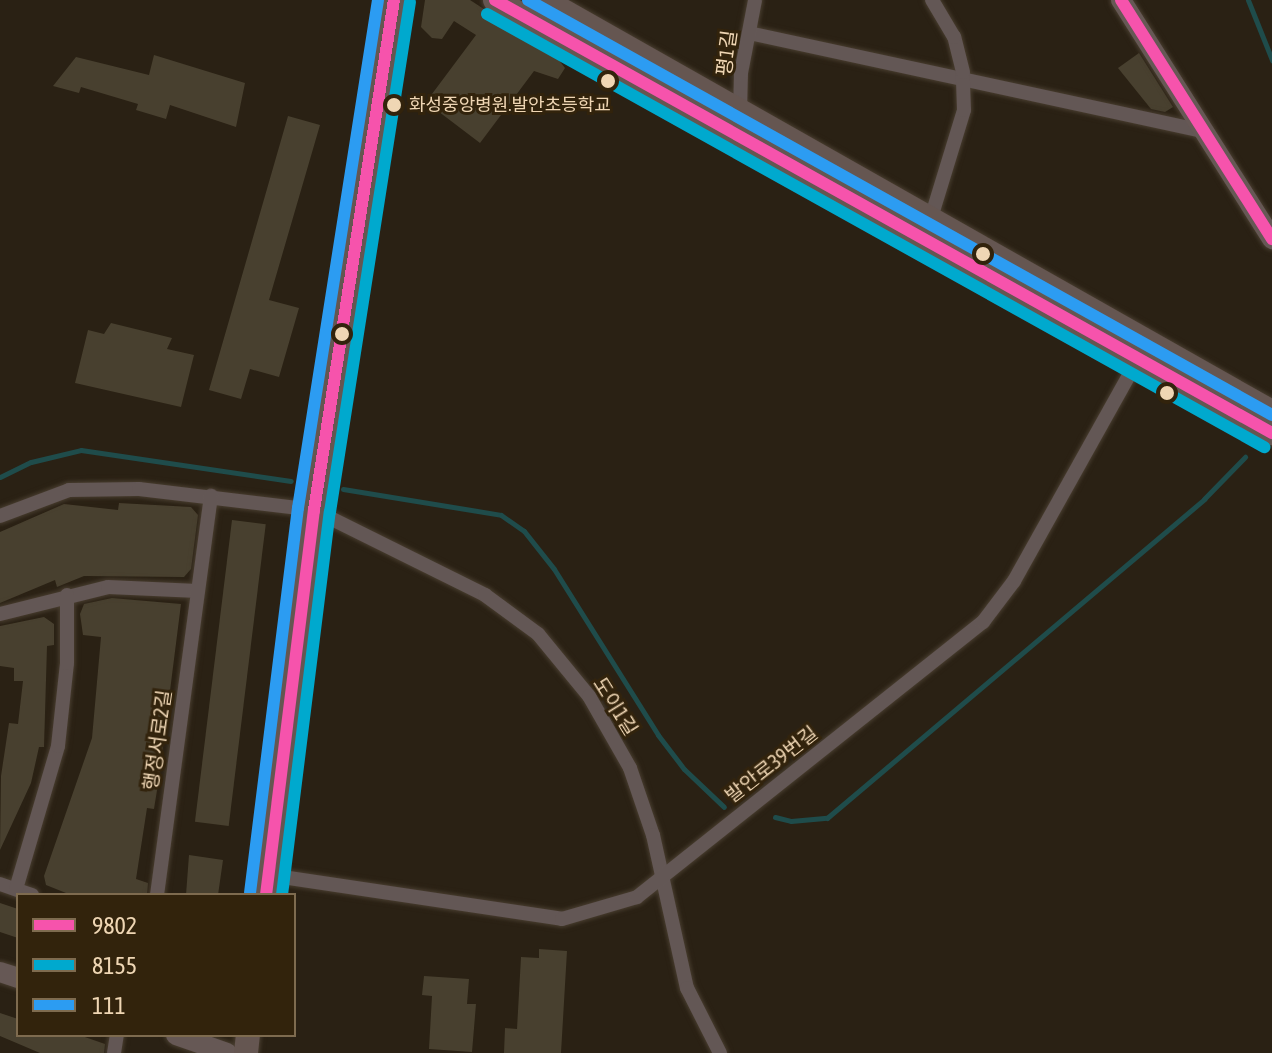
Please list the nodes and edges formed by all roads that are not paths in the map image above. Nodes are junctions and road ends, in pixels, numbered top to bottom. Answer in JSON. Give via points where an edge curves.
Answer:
{"nodes":[{"id":1,"x":495,"y":0,"type":"edge"},
{"id":2,"x":544,"y":0,"type":"edge"},
{"id":3,"x":755,"y":0,"type":"edge"},
{"id":4,"x":932,"y":0,"type":"edge"},
{"id":5,"x":1121,"y":0,"type":"edge"},
{"id":6,"x":392,"y":5,"type":"edge"},
{"id":7,"x":749,"y":33,"type":"junction"},
{"id":8,"x":964,"y":82,"type":"junction"},
{"id":9,"x":740,"y":113,"type":"junction"},
{"id":10,"x":1199,"y":130,"type":"junction"},
{"id":11,"x":931,"y":218,"type":"junction"},
{"id":12,"x":1272,"y":239,"type":"edge"},
{"id":13,"x":1139,"y":357,"type":"junction"},
{"id":14,"x":1272,"y":412,"type":"edge"},
{"id":15,"x":1272,"y":433,"type":"edge"},
{"id":16,"x":211,"y":496,"type":"junction"},
{"id":17,"x":314,"y":510,"type":"junction"},
{"id":18,"x":0,"y":516,"type":"edge"},
{"id":19,"x":198,"y":591,"type":"junction"},
{"id":20,"x":67,"y":595,"type":"junction"},
{"id":21,"x":0,"y":614,"type":"edge"},
{"id":22,"x":660,"y":878,"type":"junction"},
{"id":23,"x":0,"y":884,"type":"edge"},
{"id":24,"x":267,"y":885,"type":"edge"},
{"id":25,"x":16,"y":889,"type":"junction"},
{"id":26,"x":27,"y":893,"type":"edge"},
{"id":27,"x":157,"y":893,"type":"edge"},
{"id":28,"x":182,"y":1037,"type":"edge"},
{"id":29,"x":227,"y":1053,"type":"edge"},
{"id":30,"x":720,"y":1053,"type":"edge"}],
"edges":[{"from":1,"to":13,"type":"main road"},
{"from":2,"to":9,"type":"main road"},
{"from":3,"to":7,"type":"street","name":"평1길"},
{"from":4,"to":8,"type":"street","via":[[954,37]]},
{"from":5,"to":10,"type":"street"},
{"from":6,"to":17,"type":"main road"},
{"from":7,"to":8,"type":"street"},
{"from":7,"to":9,"type":"street","name":"평1길"},
{"from":8,"to":10,"type":"street"},
{"from":8,"to":11,"type":"street","via":[[961,131]]},
{"from":9,"to":11,"type":"main road"},
{"from":10,"to":12,"type":"street"},
{"from":11,"to":14,"type":"main road"},
{"from":13,"to":15,"type":"main road"},
{"from":13,"to":22,"type":"street","name":"발안로39번길","via":[[1014,581],[983,622]]},
{"from":16,"to":17,"type":"street"},
{"from":16,"to":18,"type":"street","via":[[69,490]]},
{"from":16,"to":19,"type":"street","name":"행정서로2길"},
{"from":17,"to":22,"type":"street","name":"도이1길","via":[[485,595],[538,634],[589,696],[630,768]]},
{"from":17,"to":24,"type":"main road"},
{"from":19,"to":20,"type":"street","via":[[137,586]]},
{"from":19,"to":27,"type":"street","name":"행정서로2길"},
{"from":20,"to":21,"type":"street"},
{"from":20,"to":25,"type":"street","via":[[67,663],[58,746]]},
{"from":22,"to":24,"type":"street","name":"발안로39번길","via":[[637,897],[562,919]]},
{"from":22,"to":30,"type":"street","name":"도이1길","via":[[687,988]]},
{"from":23,"to":25,"type":"street"},
{"from":25,"to":26,"type":"street"},
{"from":28,"to":29,"type":"street"}]}
